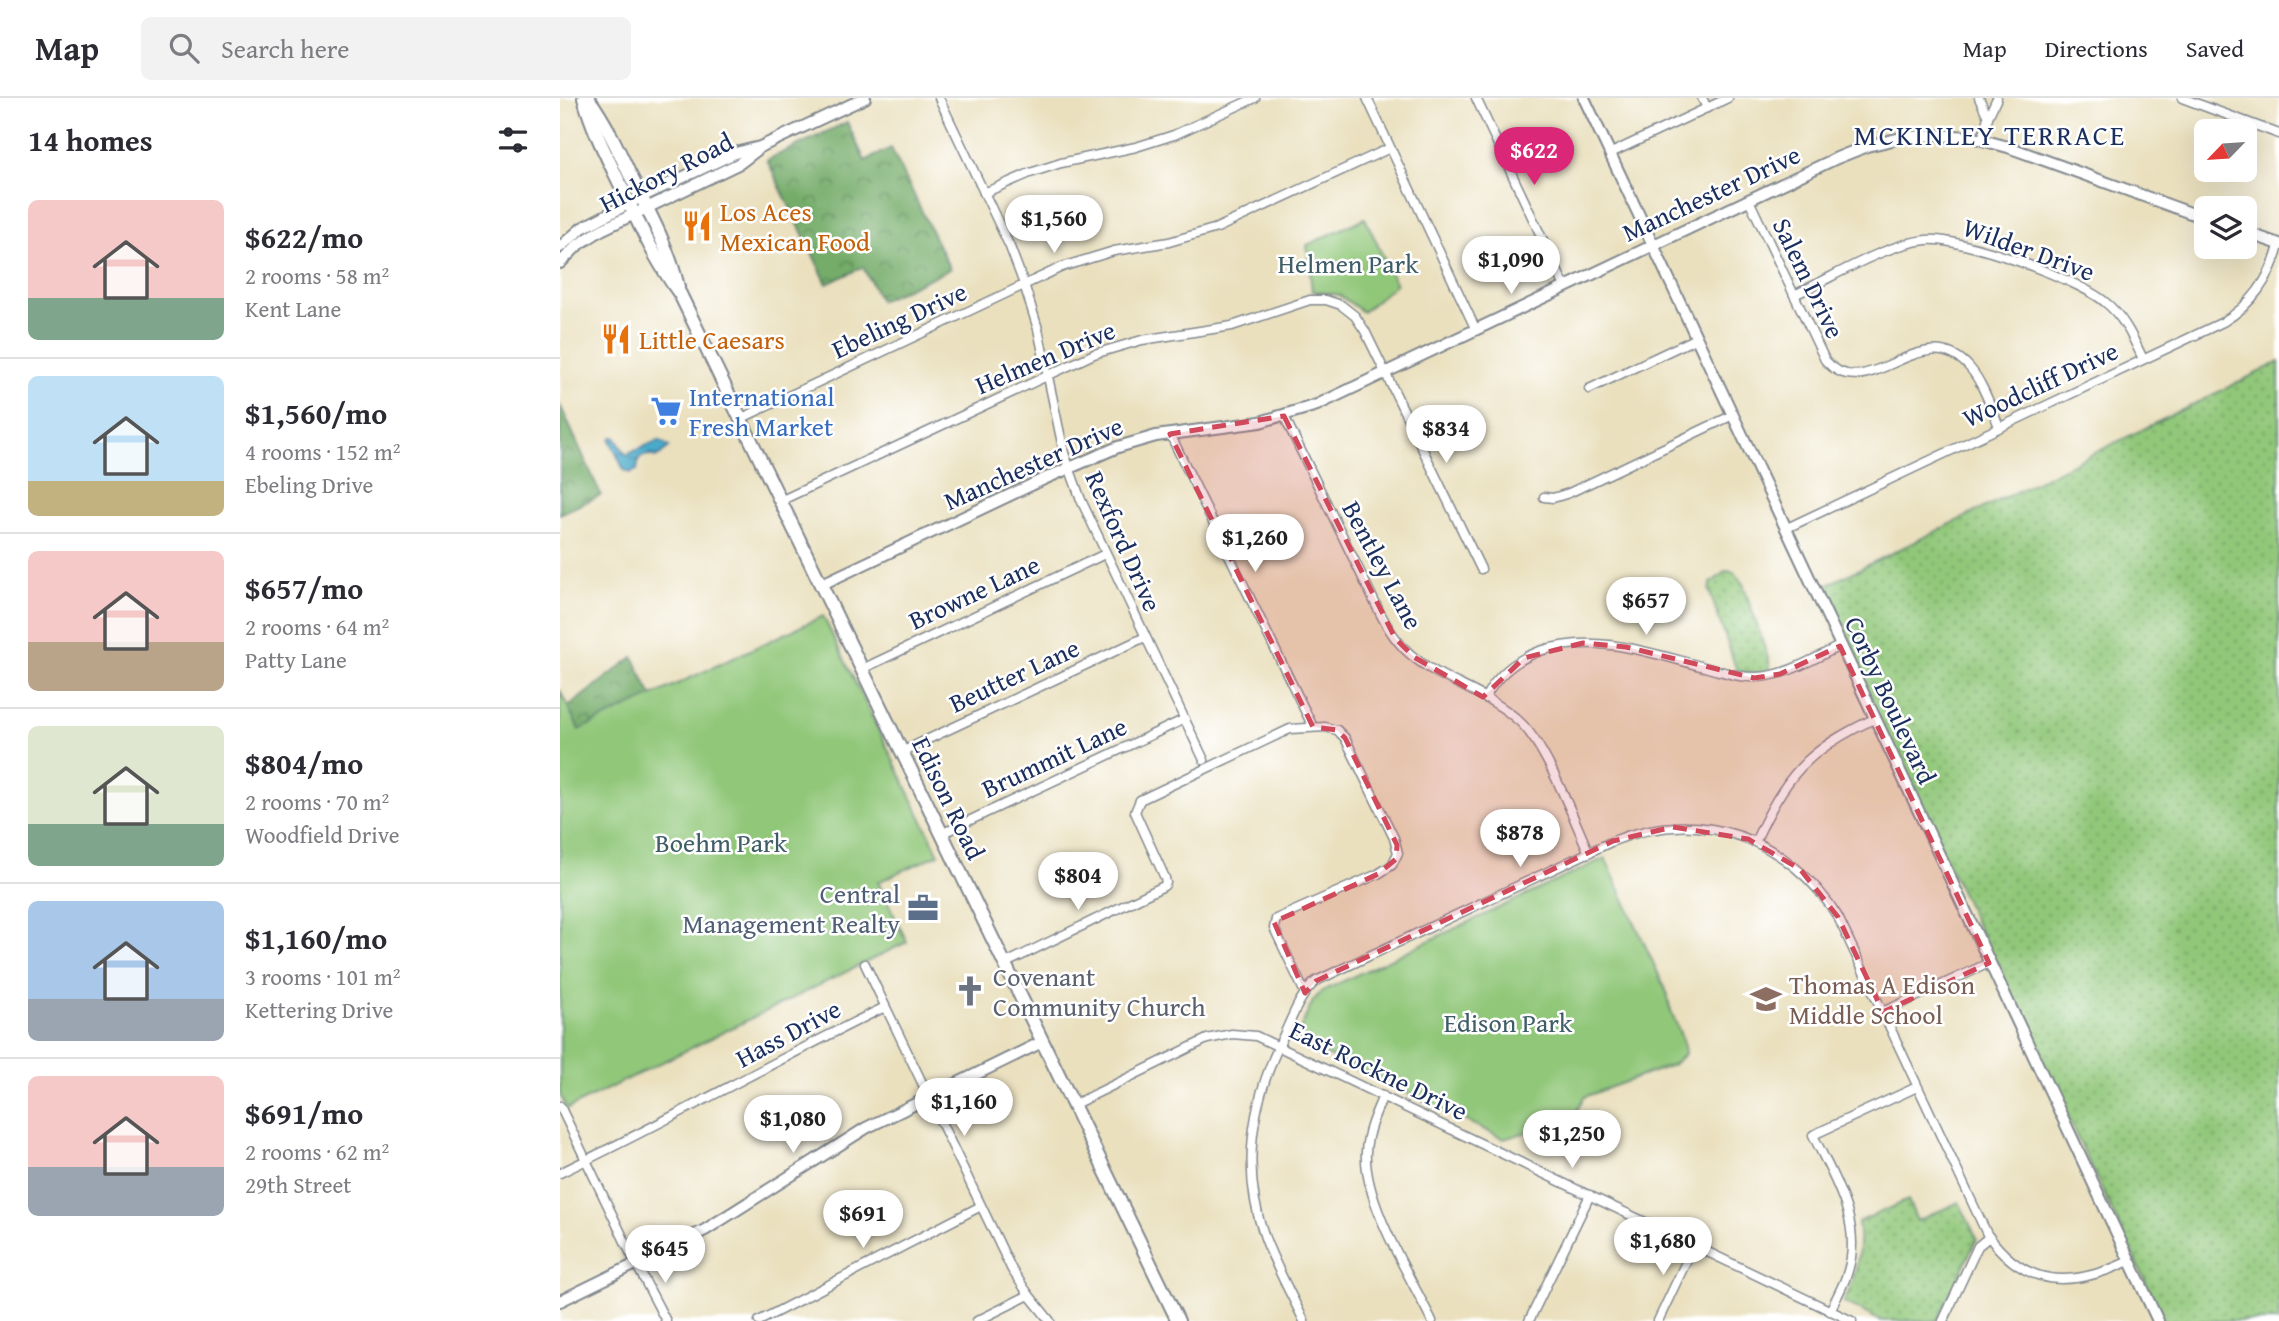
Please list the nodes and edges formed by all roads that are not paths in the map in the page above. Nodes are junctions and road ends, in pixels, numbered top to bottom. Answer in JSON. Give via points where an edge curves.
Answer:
{"nodes":[{"id":1,"x":586,"y":98,"type":"edge"},
{"id":2,"x":864,"y":98,"type":"edge"},
{"id":3,"x":939,"y":98,"type":"edge"},
{"id":4,"x":1255,"y":98,"type":"edge"},
{"id":5,"x":1367,"y":98,"type":"edge"},
{"id":6,"x":1476,"y":98,"type":"edge"},
{"id":7,"x":1584,"y":98,"type":"edge"},
{"id":8,"x":1702,"y":98,"type":"edge"},
{"id":9,"x":1728,"y":98,"type":"edge"},
{"id":10,"x":1979,"y":98,"type":"edge"},
{"id":11,"x":1997,"y":98,"type":"edge"},
{"id":12,"x":2182,"y":98,"type":"edge"},
{"id":13,"x":1707,"y":108,"type":"junction"},
{"id":14,"x":1988,"y":117,"type":"junction"},
{"id":15,"x":2279,"y":134,"type":"edge"},
{"id":16,"x":1982,"y":140,"type":"junction"},
{"id":17,"x":1390,"y":148,"type":"junction"},
{"id":18,"x":1611,"y":153,"type":"junction"},
{"id":19,"x":984,"y":193,"type":"junction"},
{"id":20,"x":1749,"y":200,"type":"junction"},
{"id":21,"x":644,"y":202,"type":"junction"},
{"id":22,"x":631,"y":208,"type":"junction"},
{"id":23,"x":2194,"y":214,"type":"edge"},
{"id":24,"x":2257,"y":237,"type":"edge"},
{"id":25,"x":2279,"y":245,"type":"edge"},
{"id":26,"x":1654,"y":246,"type":"junction"},
{"id":27,"x":560,"y":247,"type":"edge"},
{"id":28,"x":560,"y":263,"type":"edge"},
{"id":29,"x":1024,"y":284,"type":"junction"},
{"id":30,"x":1566,"y":287,"type":"junction"},
{"id":31,"x":680,"y":294,"type":"junction"},
{"id":32,"x":1794,"y":295,"type":"junction"},
{"id":33,"x":1476,"y":330,"type":"junction"},
{"id":34,"x":1697,"y":338,"type":"junction"},
{"id":35,"x":2143,"y":359,"type":"junction"},
{"id":36,"x":1385,"y":373,"type":"junction"},
{"id":37,"x":1047,"y":375,"type":"junction"},
{"id":38,"x":1589,"y":389,"type":"dead end"},
{"id":39,"x":1733,"y":415,"type":"junction"},
{"id":40,"x":1284,"y":416,"type":"junction"},
{"id":41,"x":740,"y":419,"type":"junction"},
{"id":42,"x":2000,"y":426,"type":"junction"},
{"id":43,"x":1170,"y":434,"type":"junction"},
{"id":44,"x":1068,"y":468,"type":"junction"},
{"id":45,"x":1544,"y":497,"type":"dead end"},
{"id":46,"x":780,"y":501,"type":"junction"},
{"id":47,"x":1787,"y":528,"type":"junction"},
{"id":48,"x":1105,"y":554,"type":"junction"},
{"id":49,"x":1481,"y":569,"type":"dead end"},
{"id":50,"x":820,"y":585,"type":"junction"},
{"id":51,"x":1145,"y":637,"type":"junction"},
{"id":52,"x":1840,"y":646,"type":"junction"},
{"id":53,"x":862,"y":669,"type":"junction"},
{"id":54,"x":1485,"y":698,"type":"junction"},
{"id":55,"x":1185,"y":719,"type":"junction"},
{"id":56,"x":1874,"y":719,"type":"junction"},
{"id":57,"x":1313,"y":727,"type":"junction"},
{"id":58,"x":901,"y":752,"type":"junction"},
{"id":59,"x":1204,"y":760,"type":"dead end"},
{"id":60,"x":941,"y":834,"type":"junction"},
{"id":61,"x":1755,"y":842,"type":"junction"},
{"id":62,"x":1589,"y":853,"type":"junction"},
{"id":63,"x":1989,"y":963,"type":"junction"},
{"id":64,"x":865,"y":964,"type":"dead end"},
{"id":65,"x":1004,"y":964,"type":"junction"},
{"id":66,"x":1305,"y":993,"type":"junction"},
{"id":67,"x":885,"y":1006,"type":"junction"},
{"id":68,"x":1883,"y":1012,"type":"junction"},
{"id":69,"x":1042,"y":1042,"type":"junction"},
{"id":70,"x":1279,"y":1045,"type":"junction"},
{"id":71,"x":1917,"y":1087,"type":"junction"},
{"id":72,"x":928,"y":1096,"type":"junction"},
{"id":73,"x":1383,"y":1096,"type":"junction"},
{"id":74,"x":1073,"y":1105,"type":"junction"},
{"id":75,"x":560,"y":1106,"type":"edge"},
{"id":76,"x":587,"y":1160,"type":"junction"},
{"id":77,"x":560,"y":1173,"type":"edge"},
{"id":78,"x":1590,"y":1195,"type":"junction"},
{"id":79,"x":981,"y":1206,"type":"junction"},
{"id":80,"x":1989,"y":1237,"type":"junction"},
{"id":81,"x":1694,"y":1245,"type":"junction"},
{"id":82,"x":2129,"y":1261,"type":"junction"},
{"id":83,"x":636,"y":1264,"type":"junction"},
{"id":84,"x":1029,"y":1296,"type":"junction"},
{"id":85,"x":560,"y":1301,"type":"edge"},
{"id":86,"x":1830,"y":1311,"type":"junction"},
{"id":87,"x":666,"y":1321,"type":"edge"},
{"id":88,"x":759,"y":1321,"type":"edge"},
{"id":89,"x":977,"y":1321,"type":"edge"},
{"id":90,"x":1050,"y":1321,"type":"edge"},
{"id":91,"x":1178,"y":1321,"type":"edge"},
{"id":92,"x":1304,"y":1321,"type":"edge"},
{"id":93,"x":1432,"y":1321,"type":"edge"},
{"id":94,"x":1529,"y":1321,"type":"edge"},
{"id":95,"x":1658,"y":1321,"type":"edge"},
{"id":96,"x":1852,"y":1321,"type":"edge"},
{"id":97,"x":1943,"y":1321,"type":"edge"},
{"id":98,"x":2158,"y":1321,"type":"edge"}],
"edges":[{"from":1,"to":21,"type":"main road","name":"Edison Road","via":[[601,115]]},
{"from":1,"to":22,"type":"main road","name":"Edison Road","via":[[590,121]]},
{"from":2,"to":21,"type":"street","name":"Hickory Road","via":[[760,147],[740,163]]},
{"from":3,"to":19,"type":"street","name":"Rexford Drive"},
{"from":4,"to":19,"type":"street","via":[[1174,135],[1061,163]]},
{"from":5,"to":17,"type":"street"},
{"from":6,"to":30,"type":"street"},
{"from":7,"to":18,"type":"street","name":"Corby Boulevard"},
{"from":8,"to":13,"type":"street"},
{"from":9,"to":13,"type":"street"},
{"from":10,"to":14,"type":"street"},
{"from":11,"to":14,"type":"street"},
{"from":12,"to":15,"type":"street"},
{"from":13,"to":18,"type":"street"},
{"from":14,"to":16,"type":"street"},
{"from":16,"to":20,"type":"street","name":"Manchester Drive","via":[[1934,135],[1885,141]]},
{"from":16,"to":23,"type":"street","name":"Manchester Drive"},
{"from":17,"to":29,"type":"street","name":"Ebeling Drive","via":[[1217,228],[1092,257]]},
{"from":17,"to":33,"type":"street"},
{"from":18,"to":26,"type":"street","name":"Corby Boulevard"},
{"from":19,"to":29,"type":"street","name":"Rexford Drive"},
{"from":20,"to":26,"type":"street","name":"Manchester Drive"},
{"from":20,"to":32,"type":"street","name":"Salem Drive"},
{"from":21,"to":22,"type":"street","name":"Hickory Road"},
{"from":21,"to":31,"type":"main road","name":"Edison Road","via":[[672,261]]},
{"from":22,"to":27,"type":"street","name":"Hickory Road","via":[[582,228]]},
{"from":22,"to":28,"type":"street","name":"Hickory Road"},
{"from":22,"to":31,"type":"main road","name":"Edison Road","via":[[660,266]]},
{"from":24,"to":25,"type":"street"},
{"from":25,"to":35,"type":"street","name":"Woodcliff Drive","via":[[2264,284],[2240,310]]},
{"from":26,"to":30,"type":"street","name":"Manchester Drive"},
{"from":26,"to":34,"type":"street","name":"Corby Boulevard"},
{"from":29,"to":37,"type":"street","name":"Rexford Drive"},
{"from":29,"to":41,"type":"street","name":"Ebeling Drive"},
{"from":30,"to":33,"type":"street","name":"Manchester Drive"},
{"from":31,"to":41,"type":"main road","name":"Edison Road"},
{"from":32,"to":35,"type":"street","name":"Wilder Drive","via":[[1906,244],[1956,242],[2089,290],[2116,312]]},
{"from":32,"to":42,"type":"street","name":"Salem Drive","via":[[1832,368],[1840,373],[1870,374],[1916,352],[1949,353],[1973,372]]},
{"from":33,"to":36,"type":"street","name":"Manchester Drive"},
{"from":34,"to":38,"type":"street"},
{"from":34,"to":39,"type":"street","name":"Corby Boulevard"},
{"from":35,"to":42,"type":"street","name":"Woodcliff Drive"},
{"from":36,"to":37,"type":"street","name":"Helmen Drive","via":[[1354,316],[1333,302],[1318,300],[1232,327],[1126,344]]},
{"from":36,"to":40,"type":"street","name":"Manchester Drive"},
{"from":36,"to":49,"type":"street","name":"Helmen Drive"},
{"from":37,"to":44,"type":"street","name":"Rexford Drive"},
{"from":37,"to":46,"type":"street","name":"Helmen Drive"},
{"from":39,"to":45,"type":"street","via":[[1569,493]]},
{"from":39,"to":47,"type":"street","name":"Corby Boulevard"},
{"from":40,"to":43,"type":"street","name":"Manchester Drive"},
{"from":40,"to":54,"type":"street","name":"Bentley Lane","via":[[1395,638],[1414,657]]},
{"from":41,"to":46,"type":"main road","name":"Edison Road"},
{"from":42,"to":47,"type":"street","name":"Woodcliff Drive"},
{"from":43,"to":44,"type":"street","name":"Manchester Drive","via":[[1118,447]]},
{"from":43,"to":57,"type":"street"},
{"from":44,"to":48,"type":"street","name":"Rexford Drive"},
{"from":44,"to":50,"type":"street","name":"Manchester Drive"},
{"from":46,"to":50,"type":"main road","name":"Edison Road"},
{"from":47,"to":52,"type":"street","name":"Corby Boulevard"},
{"from":48,"to":51,"type":"street","name":"Rexford Drive"},
{"from":48,"to":53,"type":"street","name":"Browne Lane"},
{"from":50,"to":53,"type":"main road","name":"Edison Road"},
{"from":51,"to":55,"type":"street","name":"Rexford Drive"},
{"from":51,"to":58,"type":"street","name":"Beutter Lane"},
{"from":52,"to":54,"type":"street","via":[[1780,674],[1754,678],[1607,644],[1555,647],[1515,663]]},
{"from":52,"to":56,"type":"street","name":"Corby Boulevard"},
{"from":53,"to":58,"type":"main road","name":"Edison Road"},
{"from":54,"to":62,"type":"street","name":"Bentley Lane","via":[[1518,719],[1535,739]]},
{"from":55,"to":59,"type":"street","name":"Rexford Drive"},
{"from":55,"to":60,"type":"street","name":"Brummit Lane"},
{"from":56,"to":61,"type":"street","via":[[1833,740],[1799,768],[1779,792]]},
{"from":56,"to":63,"type":"street","name":"Corby Boulevard"},
{"from":57,"to":65,"type":"street","via":[[1290,729],[1140,800],[1136,812],[1165,878],[1164,886]]},
{"from":57,"to":66,"type":"street","via":[[1337,730],[1345,738],[1397,845],[1396,859],[1378,874],[1274,922]]},
{"from":58,"to":60,"type":"main road","name":"Edison Road"},
{"from":60,"to":65,"type":"main road","name":"Edison Road"},
{"from":61,"to":62,"type":"street","via":[[1711,829],[1673,827],[1639,831]]},
{"from":61,"to":68,"type":"street","via":[[1800,869],[1830,904]]},
{"from":62,"to":66,"type":"street","via":[[1316,981]]},
{"from":63,"to":68,"type":"street"},
{"from":63,"to":82,"type":"street","name":"Corby Boulevard"},
{"from":64,"to":67,"type":"street"},
{"from":65,"to":69,"type":"main road","name":"Edison Road"},
{"from":66,"to":70,"type":"street"},
{"from":67,"to":72,"type":"street"},
{"from":67,"to":76,"type":"street","name":"Hass Drive"},
{"from":68,"to":71,"type":"street"},
{"from":69,"to":72,"type":"street"},
{"from":69,"to":74,"type":"main road","name":"Edison Road"},
{"from":70,"to":73,"type":"street","name":"East Rockne Drive"},
{"from":70,"to":74,"type":"street","name":"East Rockne Drive","via":[[1244,1034],[1217,1036]]},
{"from":70,"to":92,"type":"street","via":[[1255,1114],[1252,1178],[1265,1238]]},
{"from":71,"to":80,"type":"street"},
{"from":71,"to":86,"type":"street","via":[[1813,1135],[1843,1200],[1852,1238],[1848,1270]]},
{"from":72,"to":79,"type":"street"},
{"from":72,"to":83,"type":"street","via":[[840,1143],[705,1230]]},
{"from":73,"to":78,"type":"street","name":"East Rockne Drive"},
{"from":73,"to":93,"type":"street","via":[[1367,1139],[1368,1179],[1376,1206]]},
{"from":74,"to":91,"type":"main road","name":"Edison Road"},
{"from":75,"to":76,"type":"street"},
{"from":76,"to":77,"type":"street","name":"Hass Drive"},
{"from":76,"to":83,"type":"street"},
{"from":78,"to":81,"type":"street","name":"East Rockne Drive"},
{"from":78,"to":94,"type":"street"},
{"from":79,"to":84,"type":"street"},
{"from":79,"to":88,"type":"street"},
{"from":80,"to":82,"type":"street","via":[[2018,1266],[2055,1279],[2088,1278]]},
{"from":80,"to":97,"type":"street","via":[[1978,1246]]},
{"from":81,"to":86,"type":"street","name":"East Rockne Drive"},
{"from":81,"to":95,"type":"street"},
{"from":82,"to":98,"type":"street","name":"Corby Boulevard"},
{"from":83,"to":85,"type":"street"},
{"from":83,"to":87,"type":"street"},
{"from":84,"to":89,"type":"street"},
{"from":84,"to":90,"type":"street"},
{"from":86,"to":96,"type":"street","name":"East Rockne Drive"}]}
